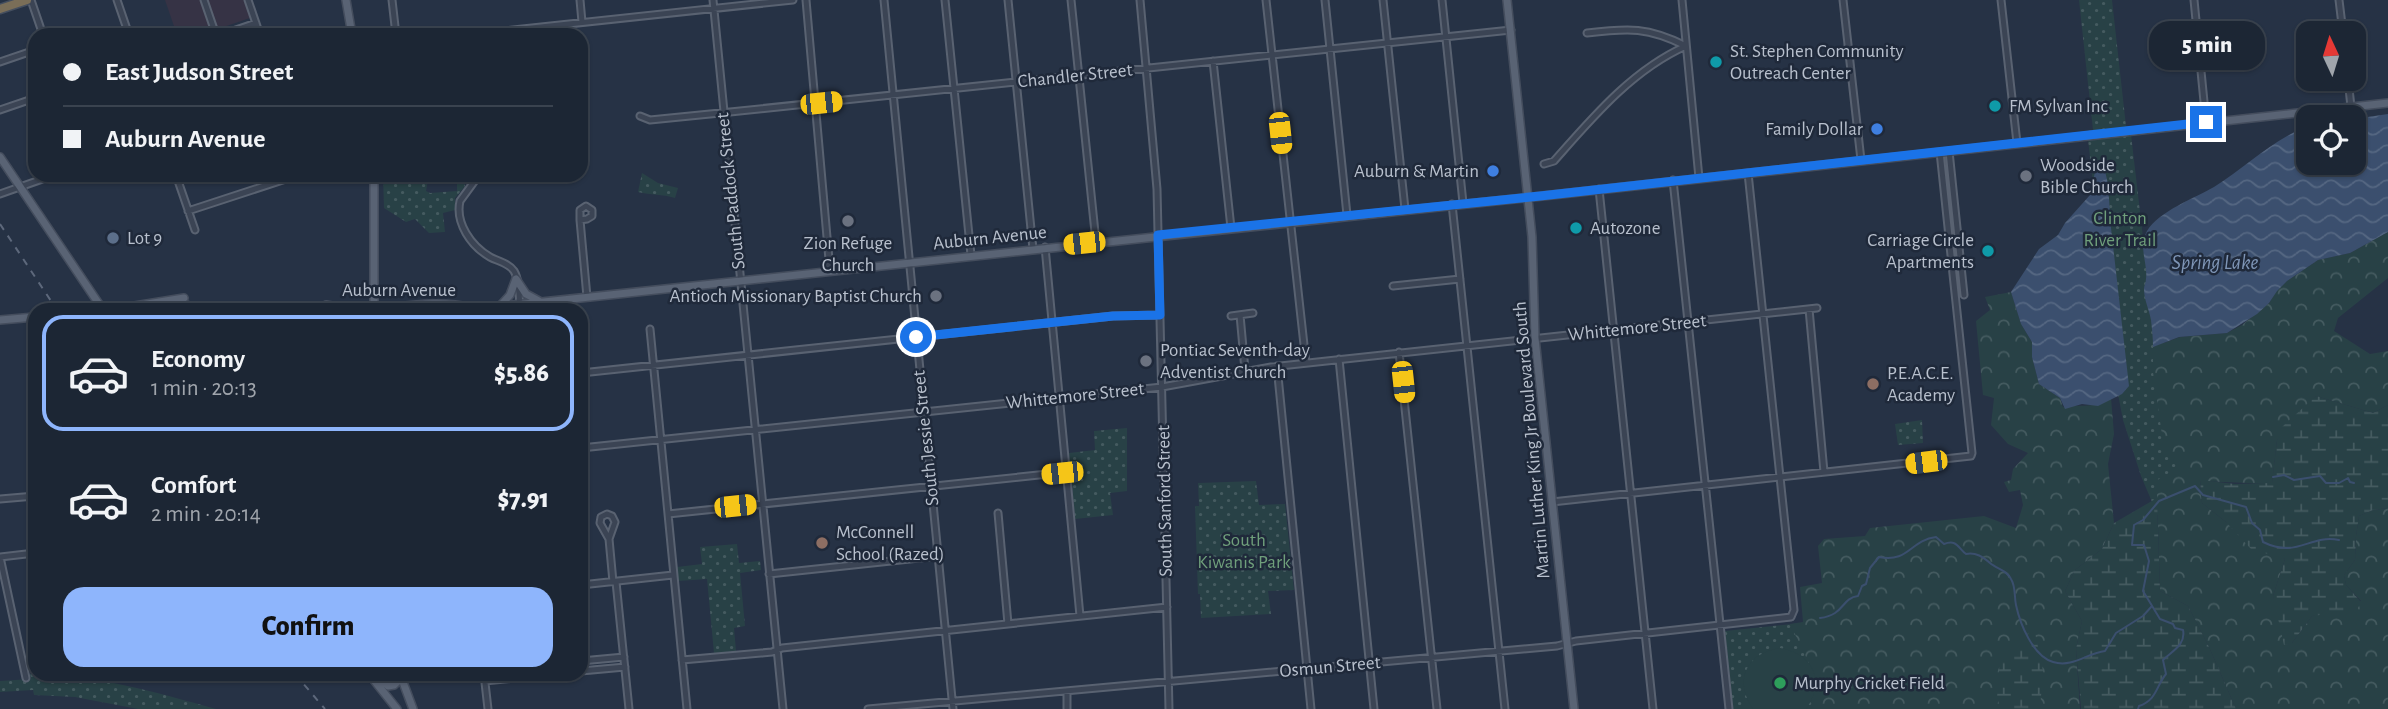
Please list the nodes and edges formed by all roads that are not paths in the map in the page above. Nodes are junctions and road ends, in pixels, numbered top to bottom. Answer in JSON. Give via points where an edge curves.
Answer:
{"nodes":[{"id":1,"x":29,"y":0,"type":"edge"},
{"id":2,"x":117,"y":0,"type":"edge"},
{"id":3,"x":204,"y":0,"type":"edge"},
{"id":4,"x":248,"y":0,"type":"edge"},
{"id":5,"x":346,"y":0,"type":"edge"},
{"id":6,"x":392,"y":0,"type":"edge"},
{"id":7,"x":580,"y":0,"type":"edge"},
{"id":8,"x":713,"y":0,"type":"edge"},
{"id":9,"x":793,"y":0,"type":"edge"},
{"id":10,"x":806,"y":0,"type":"edge"},
{"id":11,"x":884,"y":0,"type":"edge"},
{"id":12,"x":944,"y":0,"type":"edge"},
{"id":13,"x":1007,"y":0,"type":"edge"},
{"id":14,"x":1070,"y":0,"type":"edge"},
{"id":15,"x":1140,"y":0,"type":"edge"},
{"id":16,"x":1266,"y":0,"type":"edge"},
{"id":17,"x":1325,"y":0,"type":"edge"},
{"id":18,"x":1383,"y":0,"type":"edge"},
{"id":19,"x":1442,"y":0,"type":"edge"},
{"id":20,"x":1507,"y":0,"type":"edge"},
{"id":21,"x":1682,"y":0,"type":"edge"},
{"id":22,"x":1843,"y":0,"type":"edge"},
{"id":23,"x":2001,"y":0,"type":"edge"},
{"id":24,"x":2194,"y":0,"type":"edge"},
{"id":25,"x":2339,"y":0,"type":"edge"},
{"id":26,"x":714,"y":8,"type":"junction"},
{"id":27,"x":0,"y":9,"type":"edge"},
{"id":28,"x":2342,"y":21,"type":"edge"},
{"id":29,"x":582,"y":22,"type":"junction"},
{"id":30,"x":256,"y":23,"type":"junction"},
{"id":31,"x":558,"y":25,"type":"junction"},
{"id":32,"x":40,"y":28,"type":"edge"},
{"id":33,"x":127,"y":28,"type":"edge"},
{"id":34,"x":215,"y":28,"type":"edge"},
{"id":35,"x":240,"y":28,"type":"edge"},
{"id":36,"x":258,"y":28,"type":"edge"},
{"id":37,"x":351,"y":28,"type":"edge"},
{"id":38,"x":395,"y":28,"type":"edge"},
{"id":39,"x":542,"y":28,"type":"edge"},
{"id":40,"x":558,"y":28,"type":"edge"},
{"id":41,"x":1511,"y":30,"type":"junction"},
{"id":42,"x":1587,"y":33,"type":"dead end"},
{"id":43,"x":1446,"y":37,"type":"junction"},
{"id":44,"x":1388,"y":43,"type":"junction"},
{"id":45,"x":1686,"y":46,"type":"junction"},
{"id":46,"x":1330,"y":49,"type":"junction"},
{"id":47,"x":28,"y":52,"type":"edge"},
{"id":48,"x":1272,"y":55,"type":"junction"},
{"id":49,"x":1213,"y":61,"type":"junction"},
{"id":50,"x":0,"y":62,"type":"edge"},
{"id":51,"x":1146,"y":68,"type":"junction"},
{"id":52,"x":1078,"y":76,"type":"junction"},
{"id":53,"x":1016,"y":82,"type":"junction"},
{"id":54,"x":954,"y":89,"type":"junction"},
{"id":55,"x":893,"y":95,"type":"junction"},
{"id":56,"x":28,"y":100,"type":"edge"},
{"id":57,"x":815,"y":103,"type":"junction"},
{"id":58,"x":2388,"y":103,"type":"edge"},
{"id":59,"x":2366,"y":105,"type":"edge"},
{"id":60,"x":0,"y":110,"type":"edge"},
{"id":61,"x":724,"y":113,"type":"junction"},
{"id":62,"x":2296,"y":113,"type":"edge"},
{"id":63,"x":640,"y":116,"type":"dead end"},
{"id":64,"x":2206,"y":122,"type":"junction"},
{"id":65,"x":2017,"y":143,"type":"junction"},
{"id":66,"x":1949,"y":150,"type":"junction"},
{"id":67,"x":1940,"y":152,"type":"junction"},
{"id":68,"x":0,"y":157,"type":"edge"},
{"id":69,"x":1861,"y":160,"type":"junction"},
{"id":70,"x":1544,"y":164,"type":"dead end"},
{"id":71,"x":1748,"y":172,"type":"junction"},
{"id":72,"x":1699,"y":178,"type":"junction"},
{"id":73,"x":1673,"y":180,"type":"junction"},
{"id":74,"x":34,"y":182,"type":"edge"},
{"id":75,"x":178,"y":182,"type":"edge"},
{"id":76,"x":265,"y":182,"type":"edge"},
{"id":77,"x":276,"y":182,"type":"edge"},
{"id":78,"x":374,"y":182,"type":"edge"},
{"id":79,"x":474,"y":182,"type":"edge"},
{"id":80,"x":266,"y":185,"type":"junction"},
{"id":81,"x":19,"y":187,"type":"junction"},
{"id":82,"x":1599,"y":189,"type":"junction"},
{"id":83,"x":0,"y":194,"type":"edge"},
{"id":84,"x":1528,"y":197,"type":"junction"},
{"id":85,"x":1463,"y":203,"type":"junction"},
{"id":86,"x":1452,"y":204,"type":"junction"},
{"id":87,"x":1405,"y":209,"type":"junction"},
{"id":88,"x":188,"y":211,"type":"junction"},
{"id":89,"x":1347,"y":215,"type":"junction"},
{"id":90,"x":580,"y":220,"type":"dead end"},
{"id":91,"x":1290,"y":221,"type":"junction"},
{"id":92,"x":1231,"y":228,"type":"junction"},
{"id":93,"x":195,"y":230,"type":"dead end"},
{"id":94,"x":1158,"y":235,"type":"junction"},
{"id":95,"x":1096,"y":242,"type":"junction"},
{"id":96,"x":1045,"y":247,"type":"junction"},
{"id":97,"x":1033,"y":249,"type":"junction"},
{"id":98,"x":971,"y":256,"type":"junction"},
{"id":99,"x":908,"y":262,"type":"junction"},
{"id":100,"x":830,"y":271,"type":"junction"},
{"id":101,"x":516,"y":279,"type":"junction"},
{"id":102,"x":1460,"y":279,"type":"junction"},
{"id":103,"x":740,"y":280,"type":"junction"},
{"id":104,"x":1393,"y":286,"type":"dead end"},
{"id":105,"x":1964,"y":295,"type":"dead end"},
{"id":106,"x":587,"y":297,"type":"junction"},
{"id":107,"x":540,"y":301,"type":"junction"},
{"id":108,"x":98,"y":303,"type":"edge"},
{"id":109,"x":168,"y":303,"type":"edge"},
{"id":110,"x":178,"y":303,"type":"edge"},
{"id":111,"x":374,"y":303,"type":"edge"},
{"id":112,"x":502,"y":303,"type":"edge"},
{"id":113,"x":519,"y":303,"type":"edge"},
{"id":114,"x":533,"y":303,"type":"edge"},
{"id":115,"x":1817,"y":308,"type":"dead end"},
{"id":116,"x":1809,"y":309,"type":"junction"},
{"id":117,"x":1253,"y":313,"type":"dead end"},
{"id":118,"x":1240,"y":314,"type":"junction"},
{"id":119,"x":1763,"y":314,"type":"junction"},
{"id":120,"x":1160,"y":315,"type":"junction"},
{"id":121,"x":1231,"y":316,"type":"dead end"},
{"id":122,"x":28,"y":318,"type":"edge"},
{"id":123,"x":0,"y":320,"type":"edge"},
{"id":124,"x":1053,"y":323,"type":"junction"},
{"id":125,"x":1688,"y":323,"type":"junction"},
{"id":126,"x":650,"y":329,"type":"dead end"},
{"id":127,"x":1614,"y":331,"type":"junction"},
{"id":128,"x":916,"y":337,"type":"junction"},
{"id":129,"x":1535,"y":338,"type":"junction"},
{"id":130,"x":1466,"y":345,"type":"junction"},
{"id":131,"x":1399,"y":352,"type":"junction"},
{"id":132,"x":747,"y":355,"type":"junction"},
{"id":133,"x":1339,"y":359,"type":"junction"},
{"id":134,"x":1306,"y":363,"type":"junction"},
{"id":135,"x":654,"y":365,"type":"junction"},
{"id":136,"x":1277,"y":366,"type":"junction"},
{"id":137,"x":1245,"y":370,"type":"junction"},
{"id":138,"x":588,"y":372,"type":"edge"},
{"id":139,"x":1162,"y":387,"type":"junction"},
{"id":140,"x":1060,"y":397,"type":"junction"},
{"id":141,"x":923,"y":412,"type":"junction"},
{"id":142,"x":755,"y":430,"type":"junction"},
{"id":143,"x":661,"y":440,"type":"junction"},
{"id":144,"x":588,"y":447,"type":"edge"},
{"id":145,"x":1067,"y":472,"type":"junction"},
{"id":146,"x":1824,"y":472,"type":"junction"},
{"id":147,"x":1780,"y":477,"type":"junction"},
{"id":148,"x":931,"y":485,"type":"junction"},
{"id":149,"x":1705,"y":485,"type":"junction"},
{"id":150,"x":1630,"y":493,"type":"junction"},
{"id":151,"x":28,"y":497,"type":"edge"},
{"id":152,"x":0,"y":499,"type":"edge"},
{"id":153,"x":1552,"y":502,"type":"junction"},
{"id":154,"x":762,"y":503,"type":"junction"},
{"id":155,"x":668,"y":513,"type":"junction"},
{"id":156,"x":998,"y":513,"type":"dead end"},
{"id":157,"x":609,"y":539,"type":"dead end"},
{"id":158,"x":28,"y":554,"type":"edge"},
{"id":159,"x":938,"y":556,"type":"junction"},
{"id":160,"x":0,"y":557,"type":"edge"},
{"id":161,"x":769,"y":574,"type":"junction"},
{"id":162,"x":673,"y":575,"type":"junction"},
{"id":163,"x":615,"y":582,"type":"junction"},
{"id":164,"x":588,"y":584,"type":"edge"},
{"id":165,"x":1167,"y":607,"type":"junction"},
{"id":166,"x":1080,"y":616,"type":"junction"},
{"id":167,"x":1008,"y":624,"type":"junction"},
{"id":168,"x":1720,"y":626,"type":"junction"},
{"id":169,"x":945,"y":631,"type":"junction"},
{"id":170,"x":1645,"y":634,"type":"junction"},
{"id":171,"x":1568,"y":643,"type":"junction"},
{"id":172,"x":777,"y":650,"type":"junction"},
{"id":173,"x":1499,"y":651,"type":"junction"},
{"id":174,"x":624,"y":656,"type":"junction"},
{"id":175,"x":1432,"y":657,"type":"junction"},
{"id":176,"x":588,"y":660,"type":"edge"},
{"id":177,"x":682,"y":660,"type":"junction"},
{"id":178,"x":1370,"y":663,"type":"junction"},
{"id":179,"x":625,"y":667,"type":"junction"},
{"id":180,"x":1307,"y":668,"type":"junction"},
{"id":181,"x":588,"y":670,"type":"edge"},
{"id":182,"x":26,"y":678,"type":"dead end"},
{"id":183,"x":375,"y":681,"type":"edge"},
{"id":184,"x":382,"y":681,"type":"edge"},
{"id":185,"x":397,"y":681,"type":"edge"},
{"id":186,"x":402,"y":681,"type":"edge"},
{"id":187,"x":485,"y":681,"type":"edge"},
{"id":188,"x":1168,"y":681,"type":"junction"},
{"id":189,"x":1067,"y":691,"type":"junction"},
{"id":190,"x":952,"y":701,"type":"junction"},
{"id":191,"x":397,"y":709,"type":"edge"},
{"id":192,"x":413,"y":709,"type":"edge"},
{"id":193,"x":488,"y":709,"type":"edge"},
{"id":194,"x":629,"y":709,"type":"edge"},
{"id":195,"x":687,"y":709,"type":"edge"},
{"id":196,"x":783,"y":709,"type":"edge"},
{"id":197,"x":868,"y":709,"type":"edge"},
{"id":198,"x":953,"y":709,"type":"edge"},
{"id":199,"x":1067,"y":709,"type":"edge"},
{"id":200,"x":1169,"y":709,"type":"edge"},
{"id":201,"x":1311,"y":709,"type":"edge"},
{"id":202,"x":1374,"y":709,"type":"edge"},
{"id":203,"x":1437,"y":709,"type":"edge"},
{"id":204,"x":1505,"y":709,"type":"edge"},
{"id":205,"x":1574,"y":709,"type":"edge"},
{"id":206,"x":1653,"y":709,"type":"edge"},
{"id":207,"x":1729,"y":709,"type":"edge"}],
"edges":[{"from":1,"to":27,"type":"highway"},
{"from":1,"to":32,"type":"street"},
{"from":2,"to":33,"type":"street"},
{"from":3,"to":34,"type":"street"},
{"from":4,"to":30,"type":"street"},
{"from":5,"to":37,"type":"main road"},
{"from":6,"to":38,"type":"street"},
{"from":7,"to":29,"type":"street"},
{"from":8,"to":26,"type":"street","name":"South Paddock Street"},
{"from":9,"to":26,"type":"street"},
{"from":10,"to":57,"type":"street"},
{"from":11,"to":55,"type":"street","name":"South Jessie Street"},
{"from":12,"to":54,"type":"street"},
{"from":13,"to":53,"type":"street"},
{"from":14,"to":52,"type":"street"},
{"from":15,"to":51,"type":"street","name":"South Sanford Street"},
{"from":16,"to":48,"type":"street"},
{"from":17,"to":46,"type":"street"},
{"from":18,"to":44,"type":"street"},
{"from":19,"to":43,"type":"street"},
{"from":20,"to":41,"type":"main road","name":"Martin Luther King Jr Boulevard South"},
{"from":21,"to":45,"type":"street"},
{"from":22,"to":69,"type":"street"},
{"from":23,"to":65,"type":"street"},
{"from":24,"to":64,"type":"street"},
{"from":25,"to":28,"type":"street"},
{"from":26,"to":29,"type":"street"},
{"from":26,"to":61,"type":"street","name":"South Paddock Street"},
{"from":29,"to":31,"type":"street"},
{"from":30,"to":35,"type":"street"},
{"from":30,"to":36,"type":"street"},
{"from":31,"to":39,"type":"street"},
{"from":31,"to":40,"type":"street"},
{"from":41,"to":43,"type":"street","name":"Chandler Street"},
{"from":41,"to":84,"type":"main road","name":"Martin Luther King Jr Boulevard South"},
{"from":42,"to":45,"type":"street","via":[[1643,30]]},
{"from":43,"to":44,"type":"street","name":"Chandler Street"},
{"from":43,"to":85,"type":"street"},
{"from":44,"to":46,"type":"street","name":"Chandler Street"},
{"from":44,"to":87,"type":"street"},
{"from":45,"to":70,"type":"street","via":[[1622,90],[1554,161]]},
{"from":45,"to":72,"type":"street"},
{"from":46,"to":48,"type":"street","name":"Chandler Street"},
{"from":46,"to":89,"type":"street"},
{"from":47,"to":50,"type":"street"},
{"from":48,"to":49,"type":"street","name":"Chandler Street"},
{"from":48,"to":91,"type":"street"},
{"from":49,"to":51,"type":"street","name":"Chandler Street"},
{"from":49,"to":92,"type":"street"},
{"from":51,"to":52,"type":"street","name":"Chandler Street"},
{"from":51,"to":94,"type":"street","name":"South Sanford Street"},
{"from":52,"to":53,"type":"street","name":"Chandler Street"},
{"from":52,"to":95,"type":"street"},
{"from":53,"to":54,"type":"street","name":"Chandler Street"},
{"from":53,"to":97,"type":"street"},
{"from":54,"to":55,"type":"street","name":"Chandler Street"},
{"from":54,"to":98,"type":"street"},
{"from":55,"to":57,"type":"street","name":"Chandler Street"},
{"from":55,"to":99,"type":"street","name":"South Jessie Street"},
{"from":56,"to":60,"type":"street"},
{"from":57,"to":61,"type":"street","name":"Chandler Street"},
{"from":57,"to":100,"type":"street"},
{"from":58,"to":59,"type":"main road","name":"Auburn Avenue"},
{"from":61,"to":63,"type":"street","name":"Chandler Street","via":[[650,120]]},
{"from":61,"to":103,"type":"street","name":"South Paddock Street"},
{"from":62,"to":64,"type":"main road","name":"Auburn Avenue"},
{"from":64,"to":65,"type":"main road","name":"Auburn Avenue"},
{"from":65,"to":66,"type":"main road","name":"Auburn Avenue"},
{"from":66,"to":67,"type":"main road","name":"Auburn Avenue"},
{"from":66,"to":105,"type":"street"},
{"from":67,"to":69,"type":"main road","name":"Auburn Avenue"},
{"from":67,"to":146,"type":"street","via":[[1971,456]]},
{"from":68,"to":81,"type":"main road"},
{"from":69,"to":71,"type":"main road","name":"Auburn Avenue"},
{"from":71,"to":72,"type":"main road","name":"Auburn Avenue"},
{"from":71,"to":119,"type":"street"},
{"from":72,"to":73,"type":"main road","name":"Auburn Avenue"},
{"from":73,"to":82,"type":"main road","name":"Auburn Avenue"},
{"from":73,"to":125,"type":"street"},
{"from":74,"to":81,"type":"street"},
{"from":75,"to":88,"type":"street"},
{"from":76,"to":80,"type":"street"},
{"from":77,"to":80,"type":"street"},
{"from":78,"to":111,"type":"main road"},
{"from":79,"to":101,"type":"street","via":[[459,203],[464,229],[481,251],[511,268]]},
{"from":80,"to":88,"type":"street"},
{"from":81,"to":83,"type":"street"},
{"from":81,"to":108,"type":"main road"},
{"from":82,"to":84,"type":"main road","name":"Auburn Avenue"},
{"from":82,"to":127,"type":"street"},
{"from":84,"to":85,"type":"main road","name":"Auburn Avenue"},
{"from":84,"to":129,"type":"main road","name":"Martin Luther King Jr Boulevard South"},
{"from":85,"to":86,"type":"main road","name":"Auburn Avenue"},
{"from":86,"to":87,"type":"main road","name":"Auburn Avenue"},
{"from":86,"to":102,"type":"street"},
{"from":87,"to":89,"type":"main road","name":"Auburn Avenue"},
{"from":88,"to":93,"type":"street"},
{"from":89,"to":91,"type":"main road","name":"Auburn Avenue"},
{"from":90,"to":106,"type":"street"},
{"from":91,"to":92,"type":"main road","name":"Auburn Avenue"},
{"from":91,"to":134,"type":"street"},
{"from":92,"to":94,"type":"main road","name":"Auburn Avenue"},
{"from":94,"to":95,"type":"main road","name":"Auburn Avenue"},
{"from":94,"to":120,"type":"street","name":"South Sanford Street"},
{"from":95,"to":96,"type":"main road","name":"Auburn Avenue"},
{"from":96,"to":97,"type":"main road","name":"Auburn Avenue"},
{"from":96,"to":124,"type":"street"},
{"from":97,"to":98,"type":"main road","name":"Auburn Avenue"},
{"from":98,"to":99,"type":"main road","name":"Auburn Avenue"},
{"from":99,"to":100,"type":"main road","name":"Auburn Avenue"},
{"from":99,"to":128,"type":"street","name":"South Jessie Street"},
{"from":100,"to":103,"type":"main road","name":"Auburn Avenue"},
{"from":101,"to":107,"type":"main road","via":[[525,293]]},
{"from":101,"to":112,"type":"main road"},
{"from":101,"to":113,"type":"street"},
{"from":102,"to":104,"type":"street"},
{"from":102,"to":130,"type":"street"},
{"from":103,"to":106,"type":"main road","name":"Auburn Avenue"},
{"from":103,"to":132,"type":"street","name":"South Paddock Street"},
{"from":106,"to":107,"type":"main road","name":"Auburn Avenue"},
{"from":107,"to":114,"type":"main road","name":"Auburn Avenue"},
{"from":109,"to":110,"type":"main road","via":[[185,301]]},
{"from":115,"to":116,"type":"street","name":"Whittemore Street"},
{"from":116,"to":119,"type":"street","name":"Whittemore Street"},
{"from":116,"to":146,"type":"street"},
{"from":117,"to":118,"type":"street"},
{"from":118,"to":121,"type":"street"},
{"from":118,"to":137,"type":"street"},
{"from":119,"to":125,"type":"street","name":"Whittemore Street"},
{"from":119,"to":147,"type":"street"},
{"from":120,"to":124,"type":"street"},
{"from":120,"to":139,"type":"street","name":"South Sanford Street"},
{"from":122,"to":123,"type":"main road"},
{"from":124,"to":128,"type":"street"},
{"from":124,"to":140,"type":"street"},
{"from":125,"to":127,"type":"street","name":"Whittemore Street"},
{"from":125,"to":149,"type":"street"},
{"from":126,"to":135,"type":"street"},
{"from":127,"to":129,"type":"street","name":"Whittemore Street"},
{"from":127,"to":150,"type":"street"},
{"from":128,"to":132,"type":"street"},
{"from":128,"to":141,"type":"street","name":"South Jessie Street"},
{"from":129,"to":130,"type":"street","name":"Whittemore Street"},
{"from":129,"to":153,"type":"main road","name":"Martin Luther King Jr Boulevard South"},
{"from":130,"to":131,"type":"street","name":"Whittemore Street"},
{"from":130,"to":173,"type":"street"},
{"from":131,"to":133,"type":"street","name":"Whittemore Street"},
{"from":131,"to":175,"type":"street"},
{"from":132,"to":135,"type":"street"},
{"from":132,"to":142,"type":"street","name":"South Paddock Street"},
{"from":133,"to":134,"type":"street","name":"Whittemore Street"},
{"from":133,"to":178,"type":"street"},
{"from":134,"to":136,"type":"street","name":"Whittemore Street"},
{"from":135,"to":138,"type":"street"},
{"from":135,"to":143,"type":"street"},
{"from":136,"to":137,"type":"street","name":"Whittemore Street"},
{"from":136,"to":180,"type":"street"},
{"from":137,"to":139,"type":"street","name":"Whittemore Street"},
{"from":139,"to":140,"type":"street","name":"Whittemore Street"},
{"from":139,"to":165,"type":"street","name":"South Sanford Street"},
{"from":140,"to":141,"type":"street","name":"Whittemore Street"},
{"from":140,"to":145,"type":"street"},
{"from":141,"to":142,"type":"street","name":"Whittemore Street"},
{"from":141,"to":148,"type":"street","name":"South Jessie Street"},
{"from":142,"to":143,"type":"street","name":"Whittemore Street"},
{"from":142,"to":154,"type":"street","name":"South Paddock Street"},
{"from":143,"to":144,"type":"street","name":"Whittemore Street"},
{"from":143,"to":155,"type":"street"},
{"from":145,"to":148,"type":"street"},
{"from":145,"to":166,"type":"street"},
{"from":146,"to":147,"type":"street"},
{"from":147,"to":149,"type":"street"},
{"from":147,"to":168,"type":"street","name":"Osmun Street","via":[[1794,610],[1791,617]]},
{"from":148,"to":154,"type":"street"},
{"from":148,"to":159,"type":"street","name":"South Jessie Street"},
{"from":149,"to":150,"type":"street"},
{"from":149,"to":168,"type":"street"},
{"from":150,"to":153,"type":"street"},
{"from":150,"to":170,"type":"street"},
{"from":151,"to":152,"type":"street"},
{"from":153,"to":171,"type":"main road","name":"Martin Luther King Jr Boulevard South"},
{"from":154,"to":155,"type":"street"},
{"from":154,"to":161,"type":"street","name":"South Paddock Street"},
{"from":155,"to":162,"type":"street"},
{"from":156,"to":167,"type":"street"},
{"from":157,"to":163,"type":"street"},
{"from":158,"to":160,"type":"street"},
{"from":159,"to":161,"type":"street"},
{"from":159,"to":169,"type":"street","name":"South Jessie Street"},
{"from":160,"to":182,"type":"street"},
{"from":161,"to":172,"type":"street","name":"South Paddock Street"},
{"from":162,"to":163,"type":"street"},
{"from":162,"to":177,"type":"street"},
{"from":163,"to":164,"type":"street"},
{"from":163,"to":174,"type":"street"},
{"from":165,"to":166,"type":"street"},
{"from":165,"to":188,"type":"street","name":"South Sanford Street"},
{"from":166,"to":167,"type":"street"},
{"from":167,"to":169,"type":"street"},
{"from":168,"to":170,"type":"street","name":"Osmun Street"},
{"from":168,"to":207,"type":"street"},
{"from":169,"to":172,"type":"street"},
{"from":169,"to":190,"type":"street","name":"South Jessie Street"},
{"from":170,"to":171,"type":"street","name":"Osmun Street"},
{"from":170,"to":206,"type":"street"},
{"from":171,"to":173,"type":"street","name":"Osmun Street"},
{"from":171,"to":205,"type":"main road","name":"Martin Luther King Jr Boulevard South"},
{"from":172,"to":177,"type":"street"},
{"from":172,"to":196,"type":"street","name":"South Paddock Street"},
{"from":173,"to":175,"type":"street","name":"Osmun Street"},
{"from":173,"to":204,"type":"street"},
{"from":174,"to":176,"type":"street"},
{"from":174,"to":179,"type":"street"},
{"from":175,"to":178,"type":"street","name":"Osmun Street"},
{"from":175,"to":203,"type":"street"},
{"from":177,"to":195,"type":"street"},
{"from":178,"to":180,"type":"street","name":"Osmun Street"},
{"from":178,"to":202,"type":"street"},
{"from":179,"to":181,"type":"street"},
{"from":179,"to":194,"type":"street"},
{"from":180,"to":188,"type":"street","name":"Osmun Street"},
{"from":180,"to":201,"type":"street"},
{"from":183,"to":191,"type":"main road"},
{"from":184,"to":185,"type":"main road","via":[[388,687]]},
{"from":186,"to":192,"type":"main road"},
{"from":187,"to":193,"type":"street"},
{"from":188,"to":189,"type":"street","name":"Osmun Street"},
{"from":188,"to":200,"type":"street","name":"South Sanford Street"},
{"from":189,"to":190,"type":"street","name":"Osmun Street"},
{"from":189,"to":199,"type":"street"},
{"from":190,"to":197,"type":"street","name":"Osmun Street"},
{"from":190,"to":198,"type":"street","name":"South Jessie Street"}]}
